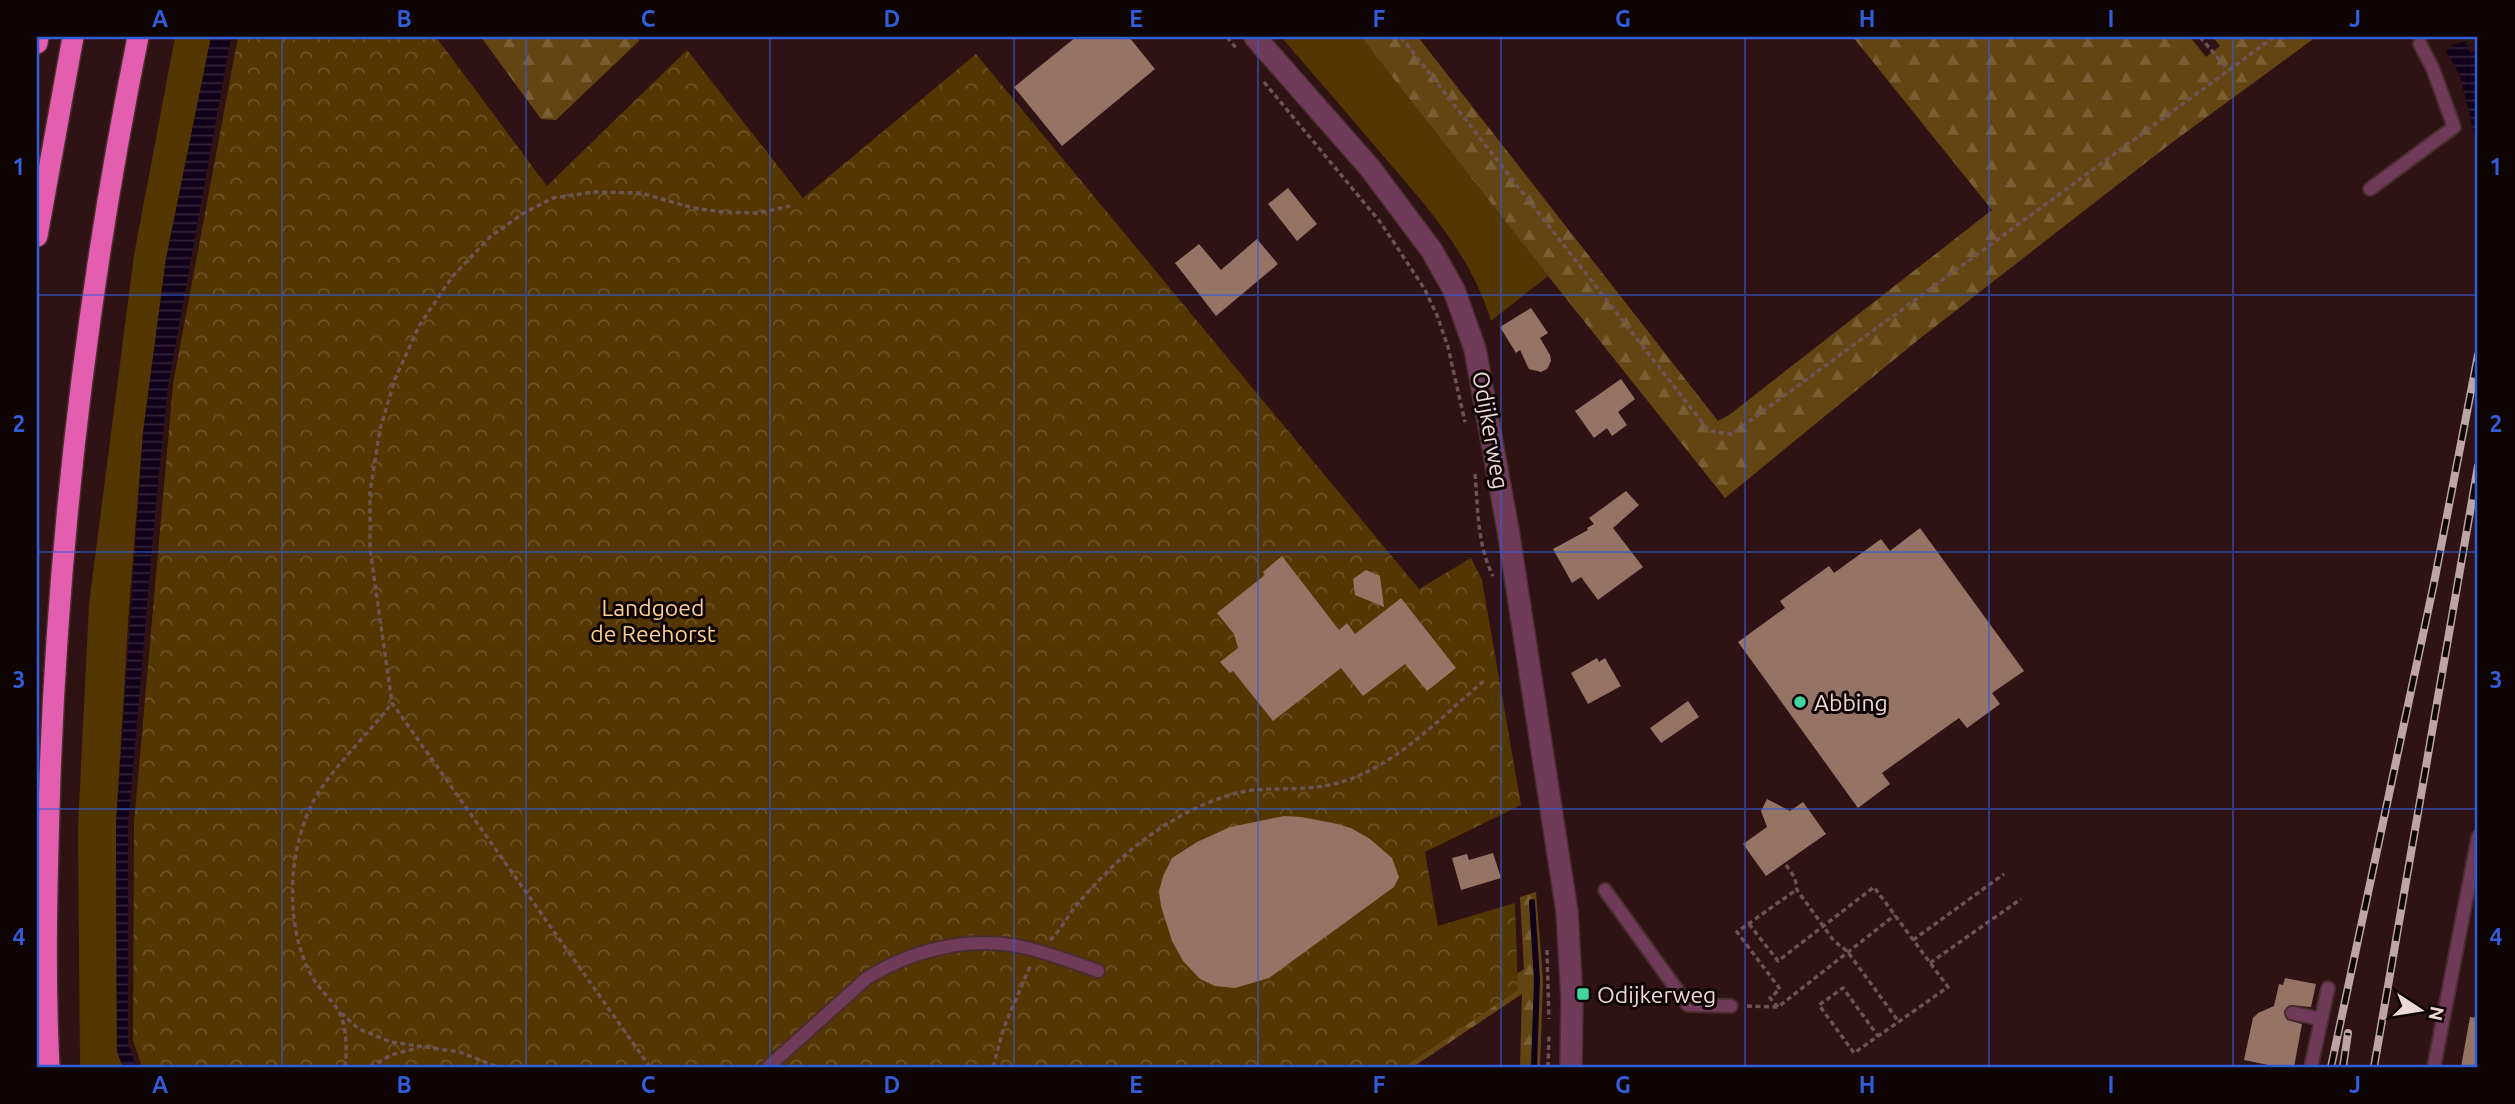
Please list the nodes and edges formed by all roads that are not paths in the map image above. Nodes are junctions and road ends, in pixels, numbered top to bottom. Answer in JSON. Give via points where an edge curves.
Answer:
{"nodes":[{"id":1,"x":38,"y":37,"type":"edge"},
{"id":2,"x":73,"y":37,"type":"edge"},
{"id":3,"x":138,"y":37,"type":"edge"},
{"id":4,"x":1255,"y":37,"type":"edge"},
{"id":5,"x":37,"y":43,"type":"edge"},
{"id":6,"x":2420,"y":44,"type":"dead end"},
{"id":7,"x":2370,"y":189,"type":"dead end"},
{"id":8,"x":37,"y":236,"type":"edge"},
{"id":9,"x":2478,"y":837,"type":"edge"},
{"id":10,"x":1605,"y":890,"type":"dead end"},
{"id":11,"x":1098,"y":971,"type":"dead end"},
{"id":12,"x":2328,"y":988,"type":"dead end"},
{"id":13,"x":1731,"y":1006,"type":"road end"},
{"id":14,"x":2292,"y":1013,"type":"dead end"},
{"id":15,"x":2321,"y":1020,"type":"junction"},
{"id":16,"x":49,"y":1067,"type":"edge"},
{"id":17,"x":768,"y":1067,"type":"edge"},
{"id":18,"x":1570,"y":1067,"type":"edge"},
{"id":19,"x":2311,"y":1067,"type":"edge"},
{"id":20,"x":2434,"y":1067,"type":"edge"}],
"edges":[{"from":1,"to":5,"type":"highway"},
{"from":2,"to":8,"type":"highway"},
{"from":3,"to":16,"type":"highway","via":[[88,331],[63,547],[46,886]]},
{"from":4,"to":18,"type":"street","name":"Odijkerweg","via":[[1370,169],[1432,251],[1454,290],[1475,349],[1567,912]]},
{"from":6,"to":7,"type":"lane","via":[[2454,127]]},
{"from":9,"to":20,"type":"lane"},
{"from":10,"to":13,"type":"lane","via":[[1688,1005]]},
{"from":11,"to":17,"type":"lane","via":[[1000,944],[935,949],[867,978]]},
{"from":12,"to":15,"type":"lane"},
{"from":14,"to":15,"type":"lane"},
{"from":15,"to":19,"type":"lane"}]}
